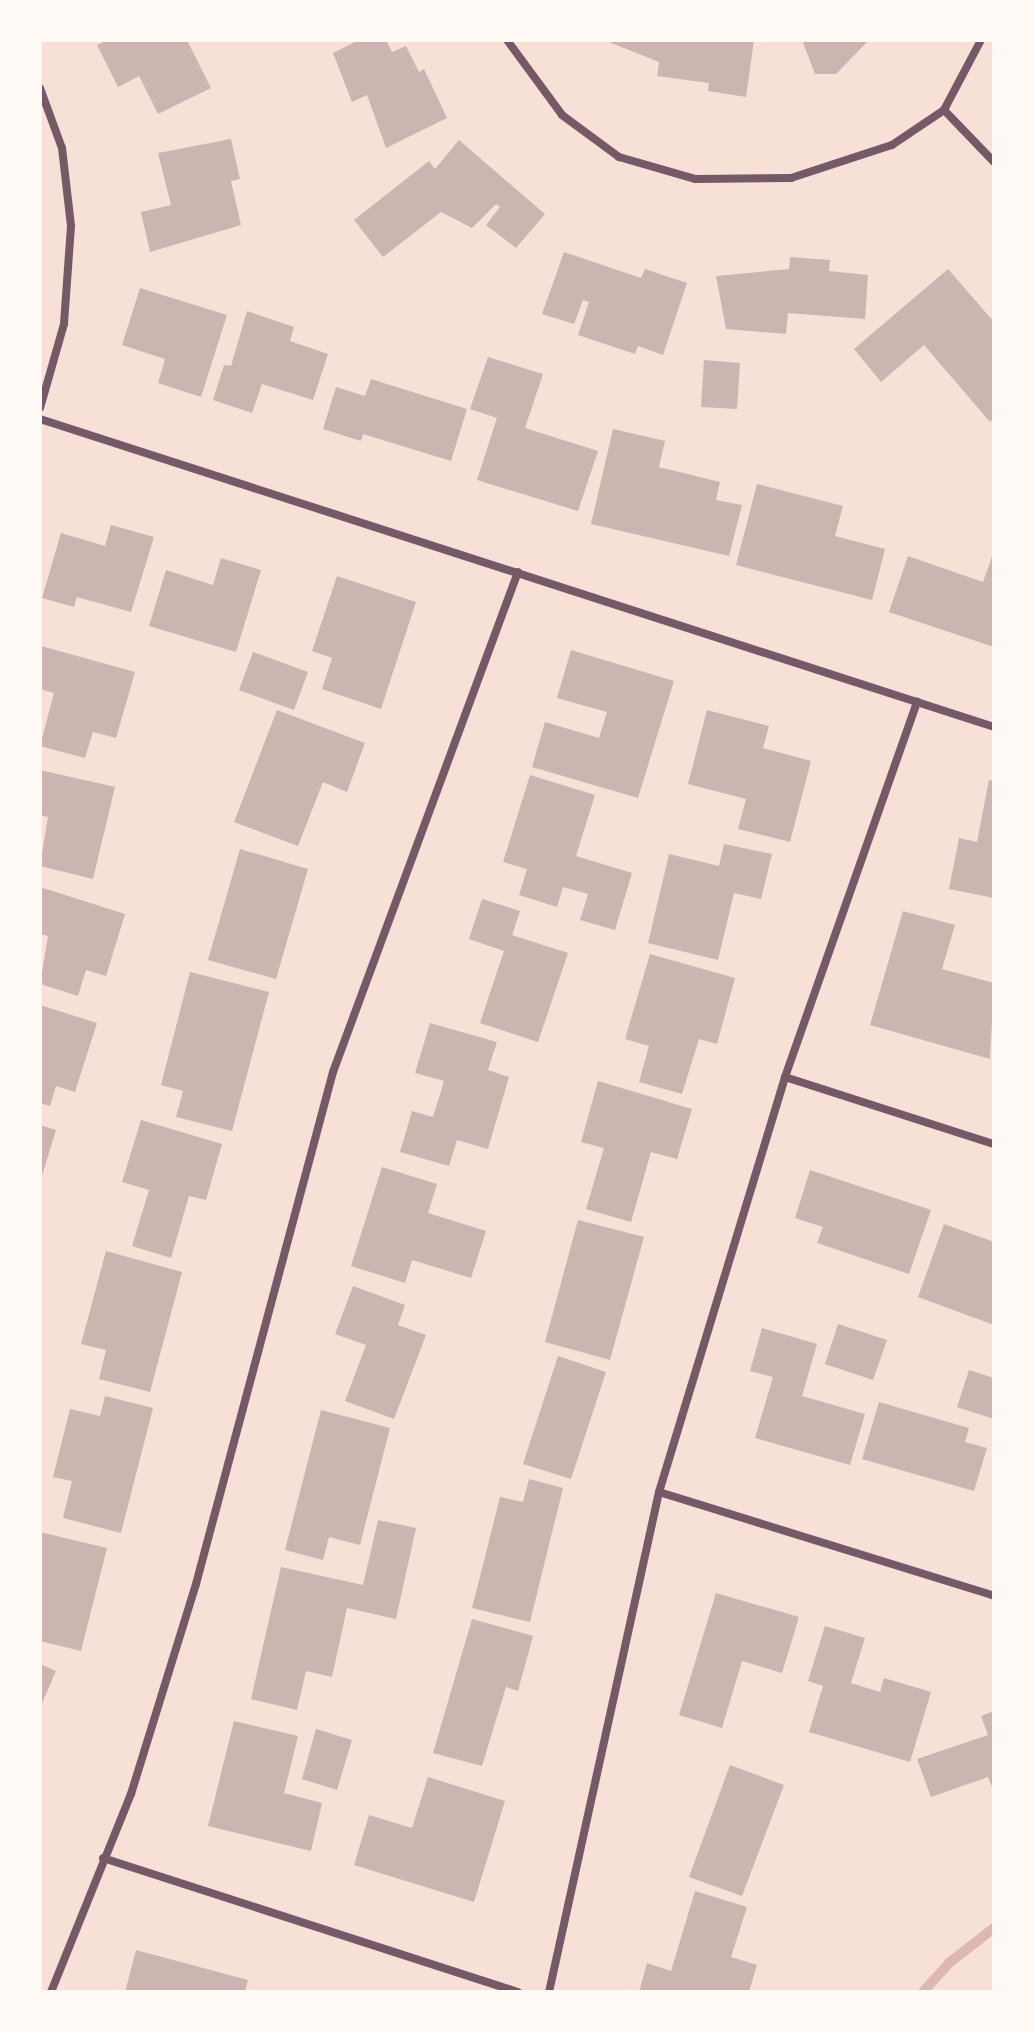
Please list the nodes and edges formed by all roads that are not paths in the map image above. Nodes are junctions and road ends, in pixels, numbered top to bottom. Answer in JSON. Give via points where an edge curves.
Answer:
{"nodes":[{"id":1,"x":507,"y":40,"type":"edge"},
{"id":2,"x":981,"y":40,"type":"edge"},
{"id":3,"x":40,"y":88,"type":"edge"},
{"id":4,"x":944,"y":110,"type":"junction"},
{"id":5,"x":994,"y":162,"type":"edge"},
{"id":6,"x":40,"y":408,"type":"edge"},
{"id":7,"x":40,"y":419,"type":"edge"},
{"id":8,"x":518,"y":572,"type":"junction"},
{"id":9,"x":917,"y":702,"type":"junction"},
{"id":10,"x":994,"y":727,"type":"edge"},
{"id":11,"x":785,"y":1077,"type":"junction"},
{"id":12,"x":994,"y":1144,"type":"edge"},
{"id":13,"x":659,"y":1492,"type":"junction"},
{"id":14,"x":994,"y":1596,"type":"edge"},
{"id":15,"x":103,"y":1858,"type":"junction"},
{"id":16,"x":51,"y":1992,"type":"edge"},
{"id":17,"x":518,"y":1992,"type":"edge"},
{"id":18,"x":549,"y":1992,"type":"edge"}],
"edges":[{"from":1,"to":4,"type":"street","via":[[562,115],[619,157],[695,179],[791,178],[892,145]]},
{"from":2,"to":4,"type":"street"},
{"from":3,"to":6,"type":"street","via":[[62,148],[71,226],[64,324]]},
{"from":4,"to":5,"type":"street"},
{"from":7,"to":8,"type":"street"},
{"from":8,"to":9,"type":"street"},
{"from":8,"to":15,"type":"street","via":[[333,1072],[196,1584],[131,1794]]},
{"from":9,"to":10,"type":"street"},
{"from":9,"to":11,"type":"street"},
{"from":11,"to":12,"type":"street"},
{"from":11,"to":13,"type":"street"},
{"from":13,"to":14,"type":"street"},
{"from":13,"to":18,"type":"street"},
{"from":15,"to":16,"type":"street"},
{"from":15,"to":17,"type":"street"}]}
